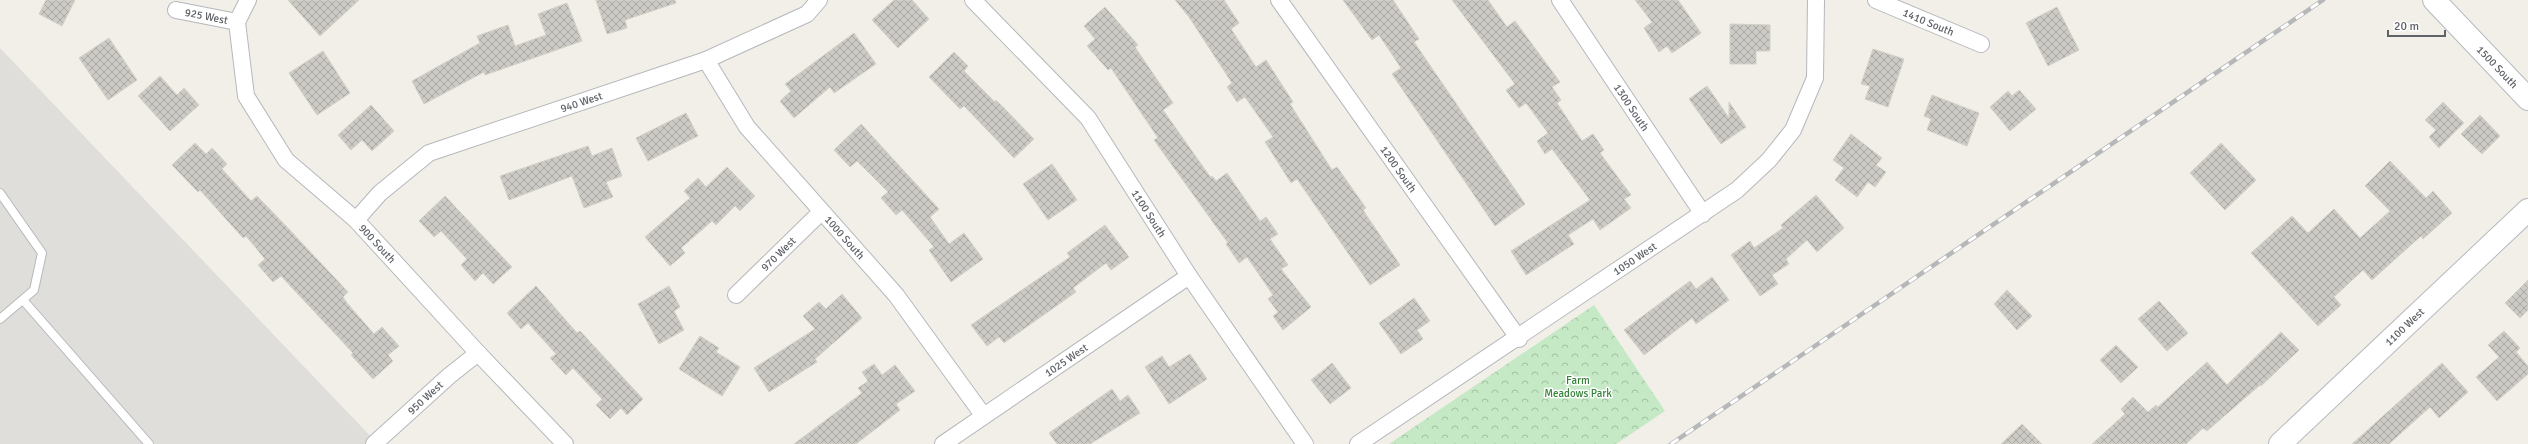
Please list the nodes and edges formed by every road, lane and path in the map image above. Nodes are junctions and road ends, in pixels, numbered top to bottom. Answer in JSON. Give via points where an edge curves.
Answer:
{"nodes":[{"id":1,"x":248,"y":0,"type":"edge"},
{"id":2,"x":819,"y":0,"type":"edge"},
{"id":3,"x":973,"y":0,"type":"edge"},
{"id":4,"x":1279,"y":0,"type":"edge"},
{"id":5,"x":1560,"y":0,"type":"edge"},
{"id":6,"x":1876,"y":0,"type":"edge"},
{"id":7,"x":2434,"y":0,"type":"edge"},
{"id":8,"x":1817,"y":4,"type":"edge"},
{"id":9,"x":176,"y":10,"type":"dead end"},
{"id":10,"x":237,"y":22,"type":"junction"},
{"id":11,"x":1981,"y":44,"type":"dead end"},
{"id":12,"x":706,"y":60,"type":"junction"},
{"id":13,"x":2528,"y":99,"type":"edge"},
{"id":14,"x":0,"y":193,"type":"edge"},
{"id":15,"x":2528,"y":210,"type":"edge"},
{"id":16,"x":821,"y":212,"type":"junction"},
{"id":17,"x":1703,"y":214,"type":"junction"},
{"id":18,"x":356,"y":220,"type":"junction"},
{"id":19,"x":1189,"y":276,"type":"junction"},
{"id":20,"x":736,"y":295,"type":"dead end"},
{"id":21,"x":23,"y":300,"type":"junction"},
{"id":22,"x":0,"y":319,"type":"edge"},
{"id":23,"x":1519,"y":338,"type":"junction"},
{"id":24,"x":478,"y":354,"type":"junction"},
{"id":25,"x":983,"y":415,"type":"junction"},
{"id":26,"x":149,"y":444,"type":"edge"},
{"id":27,"x":374,"y":444,"type":"edge"},
{"id":28,"x":565,"y":444,"type":"edge"},
{"id":29,"x":943,"y":444,"type":"edge"},
{"id":30,"x":1305,"y":444,"type":"edge"},
{"id":31,"x":1358,"y":444,"type":"edge"},
{"id":32,"x":2280,"y":444,"type":"edge"}],
"edges":[{"from":1,"to":10,"type":"street","name":"925 West"},
{"from":2,"to":12,"type":"street","name":"940 West","via":[[807,14]]},
{"from":3,"to":19,"type":"street","name":"1100 South","via":[[1088,118]]},
{"from":4,"to":23,"type":"street","name":"1200 South"},
{"from":5,"to":17,"type":"street","name":"1300 South"},
{"from":6,"to":11,"type":"street","name":"1410 South"},
{"from":7,"to":13,"type":"street","name":"1500 South"},
{"from":8,"to":17,"type":"street","name":"1050 West","via":[[1815,78],[1793,130],[1769,160],[1738,190]]},
{"from":9,"to":10,"type":"street","name":"925 West"},
{"from":10,"to":18,"type":"street","name":"900 South","via":[[246,96],[286,160]]},
{"from":12,"to":16,"type":"street","name":"1000 South","via":[[747,127]]},
{"from":12,"to":18,"type":"street","name":"940 West","via":[[429,153],[380,193]]},
{"from":14,"to":21,"type":"lane","via":[[42,253],[34,290]]},
{"from":15,"to":32,"type":"street","name":"1100 West"},
{"from":16,"to":20,"type":"street","name":"970 West"},
{"from":16,"to":25,"type":"street","name":"1000 South","via":[[896,295]]},
{"from":17,"to":23,"type":"street","name":"1050 West"},
{"from":18,"to":24,"type":"street","name":"900 South"},
{"from":19,"to":25,"type":"street","name":"1025 West"},
{"from":19,"to":30,"type":"street","name":"1100 South"},
{"from":21,"to":22,"type":"lane"},
{"from":21,"to":26,"type":"lane"},
{"from":23,"to":31,"type":"street","name":"1050 West"},
{"from":24,"to":27,"type":"street","name":"950 West","via":[[449,376]]},
{"from":24,"to":28,"type":"street","name":"900 South"},
{"from":25,"to":29,"type":"street","name":"1025 West"}]}
